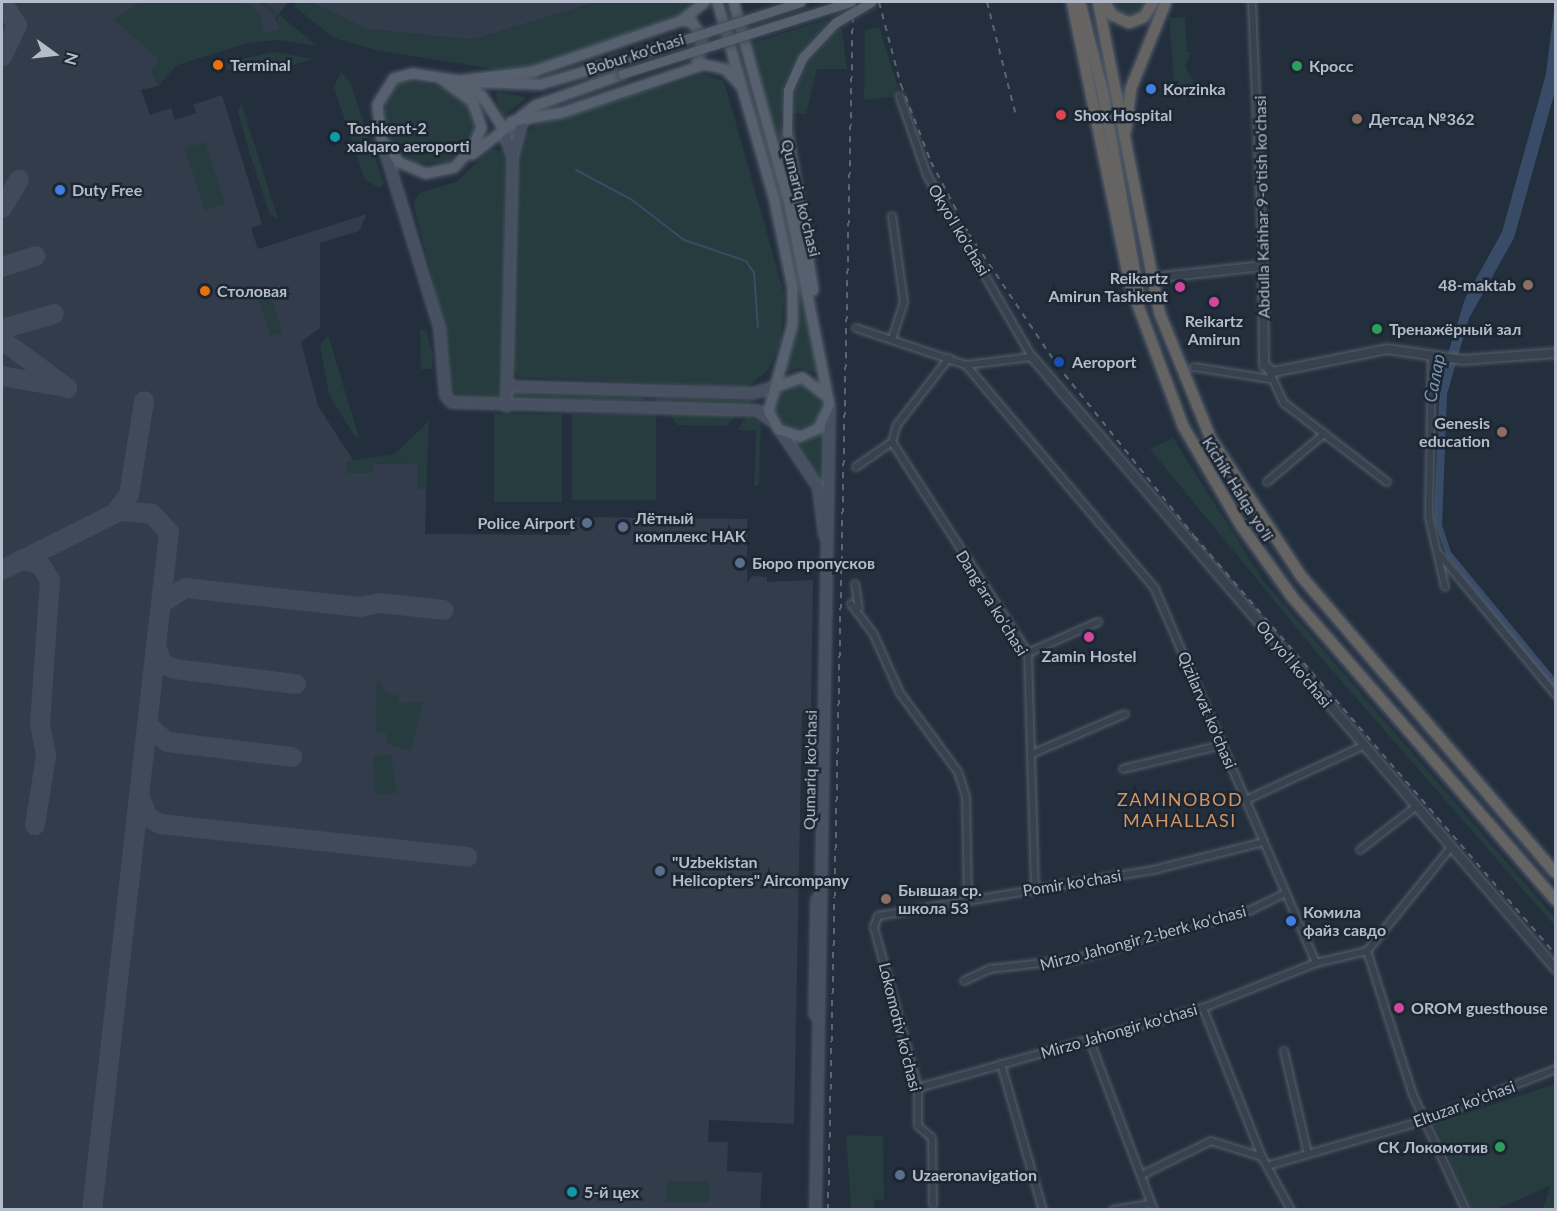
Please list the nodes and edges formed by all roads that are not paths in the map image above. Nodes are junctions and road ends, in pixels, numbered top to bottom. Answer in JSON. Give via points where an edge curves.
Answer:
{"nodes":[{"id":1,"x":704,"y":2,"type":"edge"},
{"id":2,"x":717,"y":2,"type":"edge"},
{"id":3,"x":733,"y":2,"type":"edge"},
{"id":4,"x":801,"y":2,"type":"edge"},
{"id":5,"x":851,"y":2,"type":"edge"},
{"id":6,"x":872,"y":2,"type":"edge"},
{"id":7,"x":1072,"y":2,"type":"edge"},
{"id":8,"x":1080,"y":2,"type":"edge"},
{"id":9,"x":1098,"y":2,"type":"edge"},
{"id":10,"x":1105,"y":2,"type":"edge"},
{"id":11,"x":1153,"y":2,"type":"edge"},
{"id":12,"x":1166,"y":2,"type":"edge"},
{"id":13,"x":1252,"y":2,"type":"edge"},
{"id":14,"x":681,"y":20,"type":"junction"},
{"id":15,"x":696,"y":65,"type":"junction"},
{"id":16,"x":440,"y":78,"type":"junction"},
{"id":17,"x":459,"y":80,"type":"junction"},
{"id":18,"x":744,"y":89,"type":"junction"},
{"id":19,"x":900,"y":97,"type":"dead end"},
{"id":20,"x":525,"y":111,"type":"junction"},
{"id":21,"x":511,"y":121,"type":"junction"},
{"id":22,"x":522,"y":121,"type":"junction"},
{"id":23,"x":502,"y":127,"type":"junction"},
{"id":24,"x":380,"y":135,"type":"junction"},
{"id":25,"x":1125,"y":146,"type":"junction"},
{"id":26,"x":512,"y":156,"type":"junction"},
{"id":27,"x":448,"y":171,"type":"junction"},
{"id":28,"x":892,"y":216,"type":"dead end"},
{"id":29,"x":1263,"y":266,"type":"junction"},
{"id":30,"x":1152,"y":279,"type":"junction"},
{"id":31,"x":1134,"y":283,"type":"junction"},
{"id":32,"x":856,"y":328,"type":"dead end"},
{"id":33,"x":817,"y":331,"type":"junction"},
{"id":34,"x":892,"y":338,"type":"junction"},
{"id":35,"x":1556,"y":353,"type":"edge"},
{"id":36,"x":1432,"y":356,"type":"junction"},
{"id":37,"x":1032,"y":357,"type":"junction"},
{"id":38,"x":949,"y":358,"type":"junction"},
{"id":39,"x":966,"y":365,"type":"junction"},
{"id":40,"x":1194,"y":367,"type":"dead end"},
{"id":41,"x":1271,"y":374,"type":"junction"},
{"id":42,"x":507,"y":387,"type":"junction"},
{"id":43,"x":774,"y":387,"type":"junction"},
{"id":44,"x":650,"y":390,"type":"junction"},
{"id":45,"x":829,"y":404,"type":"junction"},
{"id":46,"x":506,"y":406,"type":"junction"},
{"id":47,"x":650,"y":409,"type":"junction"},
{"id":48,"x":771,"y":420,"type":"junction"},
{"id":49,"x":782,"y":432,"type":"junction"},
{"id":50,"x":1324,"y":434,"type":"junction"},
{"id":51,"x":892,"y":442,"type":"junction"},
{"id":52,"x":856,"y":467,"type":"dead end"},
{"id":53,"x":1267,"y":482,"type":"dead end"},
{"id":54,"x":1386,"y":482,"type":"dead end"},
{"id":55,"x":1437,"y":551,"type":"junction"},
{"id":56,"x":855,"y":584,"type":"dead end"},
{"id":57,"x":1446,"y":587,"type":"dead end"},
{"id":58,"x":851,"y":604,"type":"dead end"},
{"id":59,"x":859,"y":608,"type":"junction"},
{"id":60,"x":1098,"y":622,"type":"dead end"},
{"id":61,"x":1028,"y":653,"type":"junction"},
{"id":62,"x":1556,"y":695,"type":"edge"},
{"id":63,"x":1125,"y":714,"type":"dead end"},
{"id":64,"x":1222,"y":745,"type":"junction"},
{"id":65,"x":1363,"y":746,"type":"junction"},
{"id":66,"x":1034,"y":753,"type":"junction"},
{"id":67,"x":1122,"y":769,"type":"dead end"},
{"id":68,"x":1246,"y":800,"type":"junction"},
{"id":69,"x":1417,"y":806,"type":"junction"},
{"id":70,"x":1264,"y":842,"type":"junction"},
{"id":71,"x":1452,"y":846,"type":"junction"},
{"id":72,"x":1360,"y":850,"type":"dead end"},
{"id":73,"x":1556,"y":873,"type":"edge"},
{"id":74,"x":1035,"y":890,"type":"junction"},
{"id":75,"x":1286,"y":893,"type":"junction"},
{"id":76,"x":968,"y":900,"type":"junction"},
{"id":77,"x":1556,"y":901,"type":"edge"},
{"id":78,"x":878,"y":916,"type":"joint"},
{"id":79,"x":1367,"y":951,"type":"junction"},
{"id":80,"x":1316,"y":963,"type":"junction"},
{"id":81,"x":1556,"y":969,"type":"edge"},
{"id":82,"x":964,"y":981,"type":"dead end"},
{"id":83,"x":1203,"y":1008,"type":"junction"},
{"id":84,"x":1090,"y":1041,"type":"junction"},
{"id":85,"x":1284,"y":1051,"type":"dead end"},
{"id":86,"x":1001,"y":1064,"type":"junction"},
{"id":87,"x":1556,"y":1069,"type":"edge"},
{"id":88,"x":918,"y":1088,"type":"junction"},
{"id":89,"x":1426,"y":1120,"type":"junction"},
{"id":90,"x":1308,"y":1154,"type":"junction"},
{"id":91,"x":1262,"y":1158,"type":"junction"},
{"id":92,"x":1267,"y":1166,"type":"junction"},
{"id":93,"x":1144,"y":1174,"type":"junction"},
{"id":94,"x":933,"y":1205,"type":"dead end"},
{"id":95,"x":1153,"y":1207,"type":"edge"},
{"id":96,"x":810,"y":1209,"type":"edge"},
{"id":97,"x":815,"y":1209,"type":"edge"},
{"id":98,"x":1043,"y":1209,"type":"edge"},
{"id":99,"x":1113,"y":1209,"type":"edge"},
{"id":100,"x":1291,"y":1209,"type":"edge"},
{"id":101,"x":1466,"y":1209,"type":"edge"}],
"edges":[{"from":1,"to":14,"type":"main road"},
{"from":2,"to":18,"type":"main road","name":"Qumariq ko'chasi"},
{"from":3,"to":33,"type":"main road","name":"Qumariq ko'chasi"},
{"from":4,"to":17,"type":"main road","name":"Bobur ko'chasi","bridge":true,"via":[[534,85]]},
{"from":5,"to":20,"type":"main road","name":"Bobur ko'chasi","bridge":true,"via":[[622,74]]},
{"from":6,"to":33,"type":"main road","bridge":true,"via":[[815,41],[788,90],[789,151],[810,262]]},
{"from":7,"to":31,"type":"highway","name":"Kichik Halqa yo'li"},
{"from":8,"to":31,"type":"highway","via":[[1119,178]]},
{"from":9,"to":25,"type":"highway","name":"Kichik Halqa yo'li"},
{"from":10,"to":11,"type":"highway","via":[[1115,18],[1133,22]]},
{"from":12,"to":25,"type":"highway","via":[[1131,88]]},
{"from":13,"to":29,"type":"street","name":"Abdulla Kahhar 9-o'tish ko'chasi"},
{"from":14,"to":15,"type":"main road","via":[[692,22],[702,38]]},
{"from":14,"to":17,"type":"main road","via":[[550,67]]},
{"from":15,"to":18,"type":"main road","via":[[725,69]]},
{"from":15,"to":22,"type":"main road"},
{"from":16,"to":17,"type":"main road"},
{"from":16,"to":24,"type":"main road","via":[[406,73],[389,81],[377,104]]},
{"from":16,"to":27,"type":"main road","via":[[464,92],[481,119],[472,147]]},
{"from":17,"to":23,"type":"main road","via":[[482,96]]},
{"from":18,"to":43,"type":"main road","name":"Qumariq ko'chasi","via":[[793,294],[792,324]]},
{"from":19,"to":37,"type":"street","name":"Okyo'l ko'chasi","via":[[927,175]]},
{"from":20,"to":21,"type":"main road","name":"Bobur ko'chasi"},
{"from":20,"to":22,"type":"main road"},
{"from":21,"to":22,"type":"main road"},
{"from":21,"to":23,"type":"main road","name":"Bobur ko'chasi"},
{"from":22,"to":26,"type":"main road"},
{"from":23,"to":26,"type":"main road"},
{"from":23,"to":27,"type":"main road","name":"Bobur ko'chasi"},
{"from":24,"to":27,"type":"main road","via":[[393,158],[411,169]]},
{"from":24,"to":46,"type":"main road","via":[[439,327],[446,397],[455,404]]},
{"from":25,"to":30,"type":"highway","name":"Kichik Halqa yo'li"},
{"from":26,"to":42,"type":"main road"},
{"from":28,"to":34,"type":"street","via":[[904,302]]},
{"from":29,"to":30,"type":"street"},
{"from":29,"to":41,"type":"street","name":"Abdulla Kahhar 9-o'tish ko'chasi","via":[[1264,365]]},
{"from":30,"to":31,"type":"highway"},
{"from":30,"to":73,"type":"highway","name":"Kichik Halqa yo'li","via":[[1168,341],[1198,412],[1272,537]]},
{"from":31,"to":77,"type":"highway","name":"Kichik Halqa yo'li","via":[[1142,320],[1177,416],[1265,561]]},
{"from":32,"to":34,"type":"street"},
{"from":33,"to":45,"type":"main road","name":"Qumariq ko'chasi"},
{"from":34,"to":38,"type":"street"},
{"from":35,"to":36,"type":"street","via":[[1463,360]]},
{"from":36,"to":41,"type":"street","via":[[1372,350]]},
{"from":36,"to":55,"type":"street","via":[[1429,517]]},
{"from":37,"to":39,"type":"street"},
{"from":37,"to":65,"type":"street","name":"Oq yo'l ko'chasi"},
{"from":38,"to":39,"type":"street"},
{"from":38,"to":51,"type":"street","via":[[897,424]]},
{"from":39,"to":64,"type":"street","name":"Qizilarvat ko'chasi","via":[[1155,589]]},
{"from":40,"to":41,"type":"street"},
{"from":41,"to":50,"type":"street","via":[[1284,403]]},
{"from":42,"to":44,"type":"main road"},
{"from":42,"to":46,"type":"main road"},
{"from":43,"to":44,"type":"main road","via":[[751,393]]},
{"from":43,"to":45,"type":"main road","via":[[787,378],[809,378]]},
{"from":43,"to":48,"type":"main road","name":"Qumariq ko'chasi","via":[[767,406]]},
{"from":44,"to":47,"type":"main road"},
{"from":45,"to":49,"type":"main road","via":[[814,431],[797,436]]},
{"from":45,"to":97,"type":"main road","name":"Qumariq ko'chasi"},
{"from":46,"to":47,"type":"main road"},
{"from":47,"to":48,"type":"main road","via":[[757,411]]},
{"from":48,"to":49,"type":"main road","name":"Qumariq ko'chasi"},
{"from":49,"to":96,"type":"main road","name":"Qumariq ko'chasi","via":[[815,482],[824,518]]},
{"from":50,"to":53,"type":"street"},
{"from":50,"to":54,"type":"street"},
{"from":51,"to":52,"type":"street"},
{"from":51,"to":61,"type":"street","name":"Dang'ara ko'chasi"},
{"from":55,"to":57,"type":"street"},
{"from":55,"to":62,"type":"street"},
{"from":56,"to":59,"type":"street"},
{"from":58,"to":59,"type":"street"},
{"from":59,"to":76,"type":"street","via":[[900,693],[958,772],[966,796]]},
{"from":60,"to":61,"type":"street"},
{"from":61,"to":66,"type":"street","name":"Dang'ara ko'chasi"},
{"from":63,"to":66,"type":"street"},
{"from":64,"to":67,"type":"street"},
{"from":64,"to":68,"type":"street","name":"Qizilarvat ko'chasi"},
{"from":65,"to":68,"type":"street"},
{"from":65,"to":69,"type":"street","name":"Oq yo'l ko'chasi"},
{"from":66,"to":74,"type":"street","name":"Dang'ara ko'chasi"},
{"from":68,"to":70,"type":"street","name":"Qizilarvat ko'chasi"},
{"from":69,"to":71,"type":"street","name":"Oq yo'l ko'chasi"},
{"from":69,"to":72,"type":"street"},
{"from":70,"to":74,"type":"street","name":"Pomir ko'chasi","via":[[1153,870]]},
{"from":70,"to":75,"type":"street","name":"Qizilarvat ko'chasi"},
{"from":71,"to":79,"type":"street"},
{"from":71,"to":81,"type":"street","name":"Oq yo'l ko'chasi"},
{"from":74,"to":76,"type":"street","name":"Pomir ko'chasi"},
{"from":75,"to":80,"type":"street","name":"Qizilarvat ko'chasi"},
{"from":75,"to":82,"type":"street","name":"Mirzo Jahongir 2-berk ko'chasi","via":[[1251,910],[1087,956],[990,969]]},
{"from":76,"to":78,"type":"street","name":"Pomir ko'chasi"},
{"from":78,"to":88,"type":"street","name":"Lokomotiv ko'chasi","via":[[874,927]]},
{"from":79,"to":80,"type":"street"},
{"from":79,"to":89,"type":"street"},
{"from":80,"to":83,"type":"street","name":"Mirzo Jahongir ko'chasi"},
{"from":83,"to":84,"type":"street","name":"Mirzo Jahongir ko'chasi"},
{"from":83,"to":91,"type":"street"},
{"from":84,"to":86,"type":"street","name":"Mirzo Jahongir ko'chasi"},
{"from":84,"to":93,"type":"street"},
{"from":85,"to":90,"type":"street"},
{"from":86,"to":88,"type":"street","name":"Mirzo Jahongir ko'chasi"},
{"from":86,"to":98,"type":"street"},
{"from":87,"to":89,"type":"street","name":"Eltuzar ko'chasi"},
{"from":88,"to":94,"type":"street","name":"Lokomotiv ko'chasi","via":[[918,1126],[932,1138]]},
{"from":89,"to":90,"type":"street","name":"Eltuzar ko'chasi"},
{"from":89,"to":101,"type":"street"},
{"from":90,"to":92,"type":"street","name":"Eltuzar ko'chasi"},
{"from":91,"to":92,"type":"street"},
{"from":91,"to":93,"type":"street","via":[[1211,1141]]},
{"from":92,"to":100,"type":"street"},
{"from":93,"to":95,"type":"street"},
{"from":95,"to":99,"type":"street"}]}
